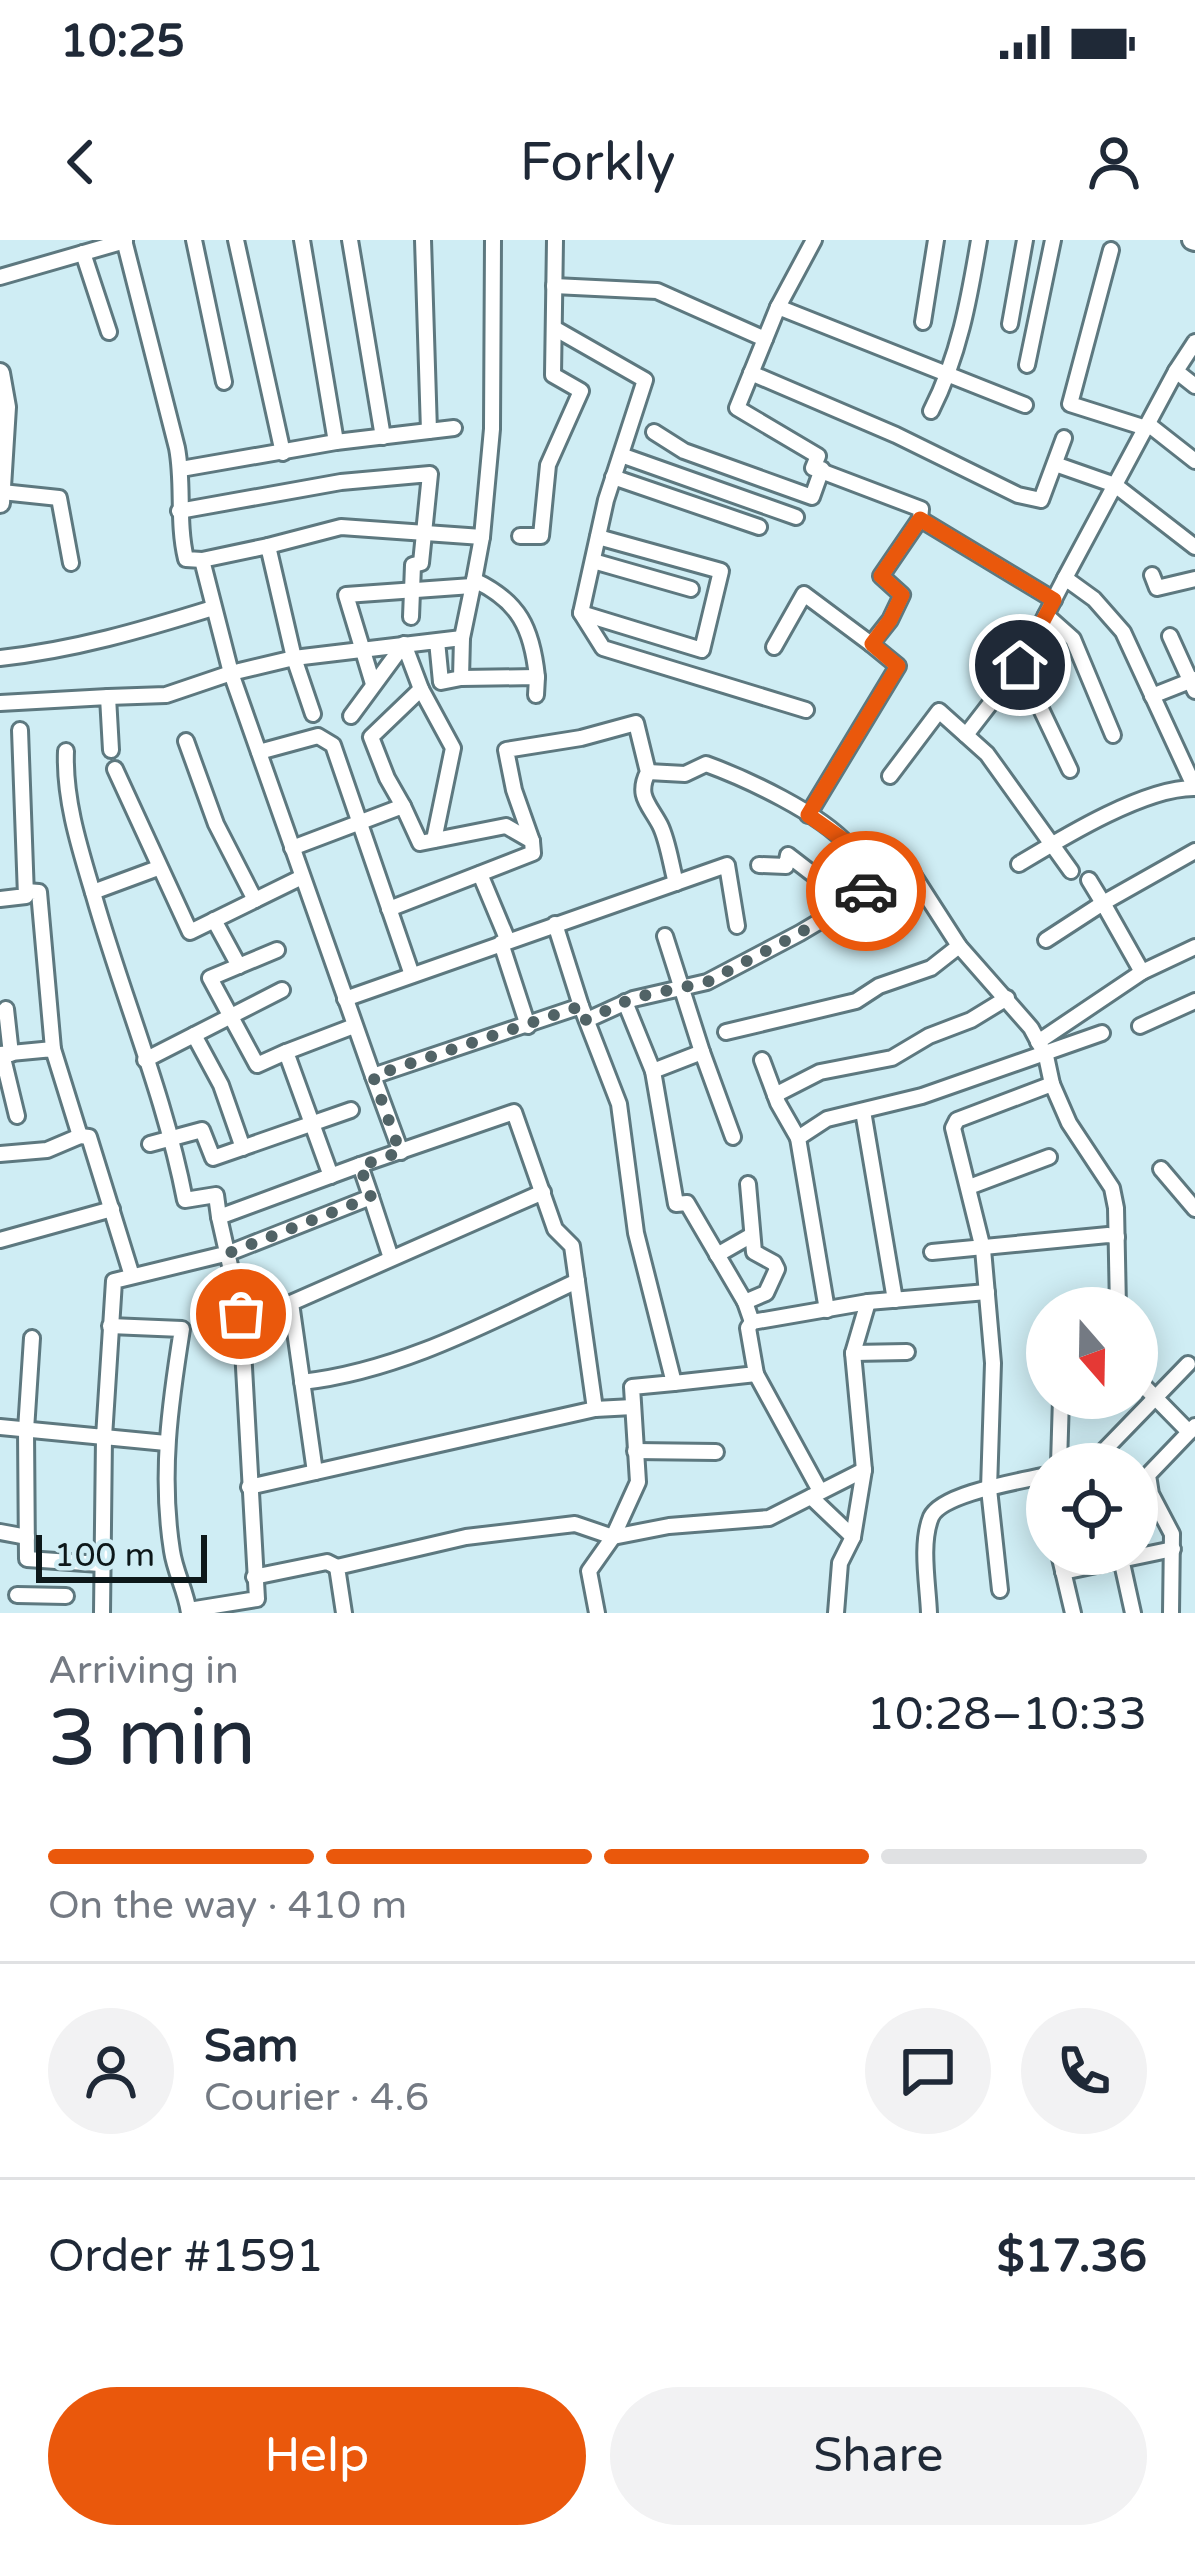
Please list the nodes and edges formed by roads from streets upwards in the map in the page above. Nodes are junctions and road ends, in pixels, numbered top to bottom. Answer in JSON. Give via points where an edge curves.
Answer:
{"nodes":[{"id":1,"x":194,"y":240,"type":"edge"},
{"id":2,"x":236,"y":240,"type":"edge"},
{"id":3,"x":302,"y":240,"type":"edge"},
{"id":4,"x":350,"y":240,"type":"edge"},
{"id":5,"x":423,"y":240,"type":"edge"},
{"id":6,"x":493,"y":240,"type":"edge"},
{"id":7,"x":555,"y":240,"type":"edge"},
{"id":8,"x":814,"y":240,"type":"edge"},
{"id":9,"x":936,"y":240,"type":"edge"},
{"id":10,"x":980,"y":240,"type":"edge"},
{"id":11,"x":1024,"y":240,"type":"edge"},
{"id":12,"x":1053,"y":240,"type":"edge"},
{"id":13,"x":125,"y":241,"type":"edge"},
{"id":14,"x":1111,"y":250,"type":"dead end"},
{"id":15,"x":83,"y":253,"type":"junction"},
{"id":16,"x":0,"y":277,"type":"edge"},
{"id":17,"x":554,"y":286,"type":"junction"},
{"id":18,"x":778,"y":307,"type":"junction"},
{"id":19,"x":923,"y":322,"type":"dead end"},
{"id":20,"x":1010,"y":324,"type":"dead end"},
{"id":21,"x":554,"y":328,"type":"junction"},
{"id":22,"x":110,"y":332,"type":"dead end"},
{"id":23,"x":765,"y":339,"type":"junction"},
{"id":24,"x":1195,"y":342,"type":"edge"},
{"id":25,"x":1027,"y":365,"type":"dead end"},
{"id":26,"x":1177,"y":371,"type":"junction"},
{"id":27,"x":0,"y":373,"type":"edge"},
{"id":28,"x":751,"y":373,"type":"junction"},
{"id":29,"x":950,"y":374,"type":"junction"},
{"id":30,"x":224,"y":382,"type":"dead end"},
{"id":31,"x":1195,"y":386,"type":"edge"},
{"id":32,"x":1025,"y":405,"type":"dead end"},
{"id":33,"x":3,"y":407,"type":"edge"},
{"id":34,"x":931,"y":411,"type":"dead end"},
{"id":35,"x":1147,"y":426,"type":"junction"},
{"id":36,"x":454,"y":428,"type":"dead end"},
{"id":37,"x":429,"y":431,"type":"junction"},
{"id":38,"x":654,"y":432,"type":"dead end"},
{"id":39,"x":383,"y":436,"type":"junction"},
{"id":40,"x":1064,"y":438,"type":"dead end"},
{"id":41,"x":336,"y":442,"type":"junction"},
{"id":42,"x":2,"y":447,"type":"edge"},
{"id":43,"x":283,"y":453,"type":"junction"},
{"id":44,"x":621,"y":455,"type":"junction"},
{"id":45,"x":1195,"y":461,"type":"edge"},
{"id":46,"x":1055,"y":464,"type":"junction"},
{"id":47,"x":181,"y":469,"type":"junction"},
{"id":48,"x":822,"y":469,"type":"junction"},
{"id":49,"x":614,"y":477,"type":"junction"},
{"id":50,"x":1115,"y":485,"type":"junction"},
{"id":51,"x":1,"y":498,"type":"edge"},
{"id":52,"x":178,"y":511,"type":"junction"},
{"id":53,"x":796,"y":517,"type":"dead end"},
{"id":54,"x":920,"y":519,"type":"junction"},
{"id":55,"x":759,"y":527,"type":"dead end"},
{"id":56,"x":424,"y":531,"type":"junction"},
{"id":57,"x":520,"y":536,"type":"dead end"},
{"id":58,"x":482,"y":537,"type":"junction"},
{"id":59,"x":598,"y":537,"type":"junction"},
{"id":60,"x":268,"y":546,"type":"junction"},
{"id":61,"x":1195,"y":547,"type":"edge"},
{"id":62,"x":202,"y":560,"type":"junction"},
{"id":63,"x":593,"y":561,"type":"junction"},
{"id":64,"x":71,"y":563,"type":"dead end"},
{"id":65,"x":1152,"y":575,"type":"dead end"},
{"id":66,"x":1065,"y":578,"type":"junction"},
{"id":67,"x":1195,"y":579,"type":"edge"},
{"id":68,"x":473,"y":583,"type":"junction"},
{"id":69,"x":691,"y":589,"type":"dead end"},
{"id":70,"x":412,"y":591,"type":"junction"},
{"id":71,"x":213,"y":608,"type":"junction"},
{"id":72,"x":1050,"y":608,"type":"junction"},
{"id":73,"x":581,"y":613,"type":"junction"},
{"id":74,"x":411,"y":617,"type":"dead end"},
{"id":75,"x":1170,"y":636,"type":"dead end"},
{"id":76,"x":462,"y":638,"type":"junction"},
{"id":77,"x":437,"y":641,"type":"junction"},
{"id":78,"x":404,"y":644,"type":"junction"},
{"id":79,"x":872,"y":644,"type":"junction"},
{"id":80,"x":362,"y":647,"type":"junction"},
{"id":81,"x":774,"y":647,"type":"dead end"},
{"id":82,"x":0,"y":658,"type":"edge"},
{"id":83,"x":294,"y":658,"type":"junction"},
{"id":84,"x":1020,"y":665,"type":"junction"},
{"id":85,"x":231,"y":673,"type":"junction"},
{"id":86,"x":537,"y":676,"type":"junction"},
{"id":87,"x":461,"y":678,"type":"junction"},
{"id":88,"x":373,"y":684,"type":"junction"},
{"id":89,"x":1193,"y":684,"type":"edge"},
{"id":90,"x":421,"y":688,"type":"junction"},
{"id":91,"x":536,"y":695,"type":"dead end"},
{"id":92,"x":1152,"y":696,"type":"junction"},
{"id":93,"x":108,"y":697,"type":"junction"},
{"id":94,"x":0,"y":704,"type":"edge"},
{"id":95,"x":806,"y":710,"type":"dead end"},
{"id":96,"x":313,"y":714,"type":"dead end"},
{"id":97,"x":352,"y":716,"type":"dead end"},
{"id":98,"x":20,"y":730,"type":"dead end"},
{"id":99,"x":966,"y":735,"type":"junction"},
{"id":100,"x":1113,"y":735,"type":"dead end"},
{"id":101,"x":186,"y":741,"type":"dead end"},
{"id":102,"x":111,"y":750,"type":"dead end"},
{"id":103,"x":66,"y":751,"type":"dead end"},
{"id":104,"x":259,"y":752,"type":"junction"},
{"id":105,"x":115,"y":769,"type":"dead end"},
{"id":106,"x":1070,"y":770,"type":"dead end"},
{"id":107,"x":648,"y":772,"type":"junction"},
{"id":108,"x":890,"y":776,"type":"dead end"},
{"id":109,"x":1195,"y":788,"type":"edge"},
{"id":110,"x":403,"y":806,"type":"junction"},
{"id":111,"x":808,"y":815,"type":"junction"},
{"id":112,"x":359,"y":822,"type":"junction"},
{"id":113,"x":434,"y":840,"type":"junction"},
{"id":114,"x":532,"y":841,"type":"junction"},
{"id":115,"x":1053,"y":843,"type":"junction"},
{"id":116,"x":292,"y":848,"type":"junction"},
{"id":117,"x":1195,"y":851,"type":"edge"},
{"id":118,"x":1019,"y":864,"type":"dead end"},
{"id":119,"x":759,"y":865,"type":"dead end"},
{"id":120,"x":158,"y":868,"type":"junction"},
{"id":121,"x":1071,"y":871,"type":"dead end"},
{"id":122,"x":480,"y":874,"type":"junction"},
{"id":123,"x":302,"y":877,"type":"junction"},
{"id":124,"x":1089,"y":880,"type":"dead end"},
{"id":125,"x":676,"y":883,"type":"junction"},
{"id":126,"x":879,"y":885,"type":"junction"},
{"id":127,"x":26,"y":891,"type":"junction"},
{"id":128,"x":93,"y":892,"type":"junction"},
{"id":129,"x":0,"y":899,"type":"edge"},
{"id":130,"x":255,"y":900,"type":"junction"},
{"id":131,"x":849,"y":902,"type":"junction"},
{"id":132,"x":1103,"y":903,"type":"junction"},
{"id":133,"x":389,"y":909,"type":"junction"},
{"id":134,"x":214,"y":920,"type":"junction"},
{"id":135,"x":555,"y":924,"type":"junction"},
{"id":136,"x":737,"y":926,"type":"dead end"},
{"id":137,"x":665,"y":935,"type":"dead end"},
{"id":138,"x":1046,"y":940,"type":"dead end"},
{"id":139,"x":504,"y":942,"type":"junction"},
{"id":140,"x":959,"y":946,"type":"junction"},
{"id":141,"x":1195,"y":947,"type":"edge"},
{"id":142,"x":277,"y":950,"type":"dead end"},
{"id":143,"x":238,"y":966,"type":"junction"},
{"id":144,"x":1142,"y":972,"type":"junction"},
{"id":145,"x":412,"y":975,"type":"junction"},
{"id":146,"x":682,"y":988,"type":"junction"},
{"id":147,"x":282,"y":990,"type":"dead end"},
{"id":148,"x":1007,"y":998,"type":"junction"},
{"id":149,"x":345,"y":999,"type":"junction"},
{"id":150,"x":1195,"y":1001,"type":"edge"},
{"id":151,"x":625,"y":1002,"type":"junction"},
{"id":152,"x":6,"y":1009,"type":"dead end"},
{"id":153,"x":584,"y":1013,"type":"junction"},
{"id":154,"x":231,"y":1016,"type":"junction"},
{"id":155,"x":354,"y":1025,"type":"junction"},
{"id":156,"x":528,"y":1026,"type":"junction"},
{"id":157,"x":1141,"y":1026,"type":"dead end"},
{"id":158,"x":726,"y":1032,"type":"dead end"},
{"id":159,"x":1102,"y":1033,"type":"dead end"},
{"id":160,"x":194,"y":1035,"type":"junction"},
{"id":161,"x":52,"y":1049,"type":"junction"},
{"id":162,"x":1042,"y":1049,"type":"junction"},
{"id":163,"x":286,"y":1052,"type":"junction"},
{"id":164,"x":702,"y":1052,"type":"junction"},
{"id":165,"x":4,"y":1054,"type":"edge"},
{"id":166,"x":145,"y":1060,"type":"junction"},
{"id":167,"x":762,"y":1060,"type":"dead end"},
{"id":168,"x":653,"y":1071,"type":"junction"},
{"id":169,"x":373,"y":1076,"type":"junction"},
{"id":170,"x":1052,"y":1084,"type":"junction"},
{"id":171,"x":775,"y":1095,"type":"junction"},
{"id":172,"x":351,"y":1111,"type":"dead end"},
{"id":173,"x":862,"y":1112,"type":"junction"},
{"id":174,"x":17,"y":1116,"type":"dead end"},
{"id":175,"x":312,"y":1124,"type":"junction"},
{"id":176,"x":80,"y":1136,"type":"junction"},
{"id":177,"x":733,"y":1137,"type":"dead end"},
{"id":178,"x":173,"y":1138,"type":"junction"},
{"id":179,"x":798,"y":1138,"type":"junction"},
{"id":180,"x":150,"y":1144,"type":"dead end"},
{"id":181,"x":243,"y":1148,"type":"junction"},
{"id":182,"x":400,"y":1152,"type":"junction"},
{"id":183,"x":0,"y":1154,"type":"edge"},
{"id":184,"x":1049,"y":1157,"type":"dead end"},
{"id":185,"x":360,"y":1166,"type":"junction"},
{"id":186,"x":1161,"y":1169,"type":"dead end"},
{"id":187,"x":331,"y":1176,"type":"junction"},
{"id":188,"x":748,"y":1184,"type":"dead end"},
{"id":189,"x":1188,"y":1185,"type":"edge"},
{"id":190,"x":969,"y":1187,"type":"junction"},
{"id":191,"x":543,"y":1192,"type":"junction"},
{"id":192,"x":371,"y":1197,"type":"junction"},
{"id":193,"x":112,"y":1209,"type":"junction"},
{"id":194,"x":1195,"y":1209,"type":"edge"},
{"id":195,"x":219,"y":1217,"type":"junction"},
{"id":196,"x":752,"y":1235,"type":"junction"},
{"id":197,"x":1117,"y":1238,"type":"junction"},
{"id":198,"x":0,"y":1240,"type":"edge"},
{"id":199,"x":983,"y":1250,"type":"junction"},
{"id":200,"x":932,"y":1252,"type":"dead end"},
{"id":201,"x":229,"y":1253,"type":"junction"},
{"id":202,"x":717,"y":1255,"type":"junction"},
{"id":203,"x":391,"y":1258,"type":"junction"},
{"id":204,"x":132,"y":1276,"type":"junction"},
{"id":205,"x":577,"y":1281,"type":"junction"},
{"id":206,"x":1118,"y":1287,"type":"edge"},
{"id":207,"x":987,"y":1292,"type":"junction"},
{"id":208,"x":895,"y":1300,"type":"junction"},
{"id":209,"x":745,"y":1302,"type":"junction"},
{"id":210,"x":868,"y":1302,"type":"junction"},
{"id":211,"x":827,"y":1310,"type":"junction"},
{"id":212,"x":752,"y":1322,"type":"junction"},
{"id":213,"x":110,"y":1326,"type":"junction"},
{"id":214,"x":32,"y":1338,"type":"dead end"},
{"id":215,"x":907,"y":1352,"type":"dead end"},
{"id":216,"x":853,"y":1353,"type":"junction"},
{"id":217,"x":1188,"y":1364,"type":"dead end"},
{"id":218,"x":756,"y":1374,"type":"junction"},
{"id":219,"x":302,"y":1382,"type":"junction"},
{"id":220,"x":674,"y":1383,"type":"junction"},
{"id":221,"x":1158,"y":1396,"type":"edge"},
{"id":222,"x":1158,"y":1400,"type":"edge"},
{"id":223,"x":633,"y":1407,"type":"junction"},
{"id":224,"x":595,"y":1409,"type":"junction"},
{"id":225,"x":1135,"y":1419,"type":"edge"},
{"id":226,"x":0,"y":1426,"type":"edge"},
{"id":227,"x":1192,"y":1429,"type":"edge"},
{"id":228,"x":26,"y":1430,"type":"junction"},
{"id":229,"x":104,"y":1437,"type":"junction"},
{"id":230,"x":166,"y":1443,"type":"junction"},
{"id":231,"x":1112,"y":1443,"type":"edge"},
{"id":232,"x":635,"y":1451,"type":"junction"},
{"id":233,"x":716,"y":1452,"type":"dead end"},
{"id":234,"x":864,"y":1470,"type":"junction"},
{"id":235,"x":315,"y":1472,"type":"junction"},
{"id":236,"x":1026,"y":1480,"type":"edge"},
{"id":237,"x":249,"y":1487,"type":"junction"},
{"id":238,"x":989,"y":1489,"type":"junction"},
{"id":239,"x":816,"y":1494,"type":"junction"},
{"id":240,"x":0,"y":1532,"type":"edge"},
{"id":241,"x":27,"y":1537,"type":"junction"},
{"id":242,"x":614,"y":1537,"type":"junction"},
{"id":243,"x":854,"y":1537,"type":"junction"},
{"id":244,"x":1173,"y":1549,"type":"junction"},
{"id":245,"x":1158,"y":1551,"type":"edge"},
{"id":246,"x":100,"y":1564,"type":"junction"},
{"id":247,"x":337,"y":1567,"type":"junction"},
{"id":248,"x":1064,"y":1575,"type":"edge"},
{"id":249,"x":1125,"y":1575,"type":"edge"},
{"id":250,"x":254,"y":1577,"type":"junction"},
{"id":251,"x":1000,"y":1590,"type":"dead end"},
{"id":252,"x":67,"y":1596,"type":"dead end"},
{"id":253,"x":189,"y":1612,"type":"edge"},
{"id":254,"x":18,"y":1613,"type":"edge"},
{"id":255,"x":102,"y":1613,"type":"edge"},
{"id":256,"x":344,"y":1613,"type":"edge"},
{"id":257,"x":597,"y":1613,"type":"edge"},
{"id":258,"x":836,"y":1613,"type":"edge"},
{"id":259,"x":928,"y":1613,"type":"edge"},
{"id":260,"x":1072,"y":1613,"type":"edge"},
{"id":261,"x":1133,"y":1613,"type":"edge"},
{"id":262,"x":1171,"y":1613,"type":"edge"}],
"edges":[{"from":1,"to":30,"type":"street"},
{"from":2,"to":43,"type":"street"},
{"from":3,"to":41,"type":"street"},
{"from":4,"to":39,"type":"street"},
{"from":5,"to":37,"type":"street"},
{"from":6,"to":58,"type":"street"},
{"from":7,"to":17,"type":"street"},
{"from":8,"to":18,"type":"street"},
{"from":9,"to":19,"type":"street"},
{"from":10,"to":29,"type":"street"},
{"from":11,"to":20,"type":"street"},
{"from":12,"to":25,"type":"street"},
{"from":13,"to":15,"type":"street"},
{"from":13,"to":47,"type":"street"},
{"from":14,"to":35,"type":"street","via":[[1070,404]]},
{"from":15,"to":16,"type":"street"},
{"from":15,"to":22,"type":"street"},
{"from":17,"to":21,"type":"street"},
{"from":17,"to":23,"type":"street","via":[[657,291]]},
{"from":18,"to":23,"type":"street"},
{"from":18,"to":29,"type":"street"},
{"from":21,"to":44,"type":"street","via":[[645,380]]},
{"from":21,"to":57,"type":"street","via":[[553,375],[581,392],[548,465],[542,536]]},
{"from":23,"to":28,"type":"street"},
{"from":24,"to":26,"type":"street"},
{"from":26,"to":31,"type":"street"},
{"from":26,"to":35,"type":"street"},
{"from":27,"to":33,"type":"street"},
{"from":28,"to":46,"type":"street","via":[[1018,495],[1041,500]]},
{"from":28,"to":48,"type":"street","via":[[737,408],[818,456],[813,468]]},
{"from":29,"to":32,"type":"street"},
{"from":29,"to":34,"type":"street"},
{"from":33,"to":42,"type":"street"},
{"from":35,"to":45,"type":"street"},
{"from":35,"to":50,"type":"street"},
{"from":36,"to":37,"type":"street"},
{"from":37,"to":39,"type":"street"},
{"from":38,"to":48,"type":"street","via":[[684,451],[812,497]]},
{"from":39,"to":41,"type":"street"},
{"from":40,"to":46,"type":"street"},
{"from":41,"to":43,"type":"street"},
{"from":42,"to":51,"type":"street"},
{"from":43,"to":47,"type":"street"},
{"from":44,"to":49,"type":"street"},
{"from":44,"to":53,"type":"street"},
{"from":46,"to":50,"type":"street"},
{"from":47,"to":52,"type":"street"},
{"from":48,"to":54,"type":"street","via":[[920,509]]},
{"from":49,"to":55,"type":"street"},
{"from":49,"to":59,"type":"street"},
{"from":50,"to":61,"type":"street"},
{"from":50,"to":66,"type":"street"},
{"from":51,"to":64,"type":"street","via":[[59,498]]},
{"from":52,"to":56,"type":"street","via":[[430,474]]},
{"from":52,"to":62,"type":"street","via":[[186,559]]},
{"from":54,"to":72,"type":"street"},
{"from":54,"to":79,"type":"street","via":[[881,576],[902,595]]},
{"from":56,"to":58,"type":"street"},
{"from":56,"to":60,"type":"street","via":[[341,527]]},
{"from":56,"to":70,"type":"street"},
{"from":58,"to":68,"type":"street"},
{"from":59,"to":63,"type":"street"},
{"from":59,"to":73,"type":"street","via":[[721,571],[702,650]]},
{"from":60,"to":62,"type":"street"},
{"from":60,"to":83,"type":"street"},
{"from":62,"to":71,"type":"street"},
{"from":63,"to":69,"type":"street"},
{"from":63,"to":73,"type":"street"},
{"from":65,"to":67,"type":"street","via":[[1157,588]]},
{"from":66,"to":72,"type":"street"},
{"from":66,"to":92,"type":"street","via":[[1123,632]]},
{"from":68,"to":70,"type":"street"},
{"from":68,"to":76,"type":"street"},
{"from":68,"to":86,"type":"street","via":[[499,591],[527,626]]},
{"from":70,"to":74,"type":"street"},
{"from":70,"to":80,"type":"street","via":[[346,595]]},
{"from":71,"to":82,"type":"street","via":[[101,642]]},
{"from":71,"to":85,"type":"street"},
{"from":72,"to":84,"type":"street"},
{"from":72,"to":100,"type":"street","via":[[1073,639]]},
{"from":73,"to":95,"type":"street","via":[[603,647]]},
{"from":75,"to":89,"type":"street"},
{"from":76,"to":77,"type":"street"},
{"from":76,"to":87,"type":"street"},
{"from":77,"to":78,"type":"street"},
{"from":77,"to":87,"type":"street","via":[[441,682]]},
{"from":78,"to":80,"type":"street"},
{"from":78,"to":88,"type":"street"},
{"from":78,"to":90,"type":"street"},
{"from":79,"to":81,"type":"street","via":[[804,594]]},
{"from":79,"to":111,"type":"street","via":[[898,666]]},
{"from":80,"to":83,"type":"street"},
{"from":80,"to":88,"type":"street"},
{"from":83,"to":85,"type":"street"},
{"from":83,"to":96,"type":"street"},
{"from":84,"to":99,"type":"street"},
{"from":84,"to":106,"type":"street"},
{"from":85,"to":93,"type":"street","via":[[166,695]]},
{"from":85,"to":104,"type":"street"},
{"from":86,"to":87,"type":"street"},
{"from":86,"to":91,"type":"street"},
{"from":88,"to":97,"type":"street"},
{"from":89,"to":92,"type":"street"},
{"from":90,"to":110,"type":"street","via":[[371,737]]},
{"from":90,"to":113,"type":"street","via":[[453,748]]},
{"from":92,"to":109,"type":"street"},
{"from":93,"to":94,"type":"street"},
{"from":93,"to":102,"type":"street"},
{"from":98,"to":127,"type":"street"},
{"from":99,"to":108,"type":"street","via":[[939,711]]},
{"from":99,"to":115,"type":"street"},
{"from":101,"to":130,"type":"street"},
{"from":103,"to":128,"type":"street"},
{"from":104,"to":112,"type":"street","via":[[318,736],[333,745]]},
{"from":104,"to":116,"type":"street"},
{"from":105,"to":120,"type":"street"},
{"from":107,"to":111,"type":"street","via":[[685,774],[706,764]]},
{"from":107,"to":114,"type":"street","via":[[635,723],[506,750]]},
{"from":107,"to":125,"type":"street","via":[[645,807],[660,826]]},
{"from":109,"to":115,"type":"street","via":[[1147,799]]},
{"from":110,"to":112,"type":"street"},
{"from":110,"to":113,"type":"street","via":[[420,843]]},
{"from":111,"to":126,"type":"street","via":[[848,843]]},
{"from":112,"to":116,"type":"street"},
{"from":112,"to":133,"type":"street"},
{"from":113,"to":114,"type":"street","via":[[506,826]]},
{"from":114,"to":122,"type":"street","via":[[532,853]]},
{"from":115,"to":118,"type":"street"},
{"from":115,"to":121,"type":"street"},
{"from":116,"to":123,"type":"street"},
{"from":117,"to":132,"type":"street"},
{"from":119,"to":131,"type":"street","via":[[786,866],[788,855]]},
{"from":120,"to":128,"type":"street"},
{"from":120,"to":134,"type":"street","via":[[190,932]]},
{"from":122,"to":133,"type":"street"},
{"from":122,"to":139,"type":"street"},
{"from":123,"to":130,"type":"street"},
{"from":123,"to":149,"type":"street"},
{"from":124,"to":132,"type":"street"},
{"from":125,"to":135,"type":"street"},
{"from":125,"to":136,"type":"street","via":[[727,865]]},
{"from":126,"to":131,"type":"street"},
{"from":126,"to":140,"type":"street","via":[[912,874]]},
{"from":127,"to":129,"type":"street"},
{"from":127,"to":161,"type":"street","via":[[39,892]]},
{"from":128,"to":166,"type":"street"},
{"from":130,"to":134,"type":"street"},
{"from":131,"to":146,"type":"street","via":[[752,959]]},
{"from":132,"to":138,"type":"street"},
{"from":132,"to":144,"type":"street"},
{"from":133,"to":145,"type":"street"},
{"from":134,"to":143,"type":"street"},
{"from":135,"to":139,"type":"street"},
{"from":135,"to":153,"type":"street"},
{"from":137,"to":146,"type":"street"},
{"from":139,"to":145,"type":"street"},
{"from":139,"to":156,"type":"street"},
{"from":140,"to":148,"type":"street"},
{"from":140,"to":158,"type":"street","via":[[931,968],[856,1001]]},
{"from":141,"to":144,"type":"street"},
{"from":142,"to":143,"type":"street"},
{"from":143,"to":154,"type":"street","via":[[210,978]]},
{"from":144,"to":162,"type":"street"},
{"from":145,"to":149,"type":"street"},
{"from":146,"to":151,"type":"street"},
{"from":146,"to":164,"type":"street"},
{"from":147,"to":154,"type":"street"},
{"from":148,"to":162,"type":"street"},
{"from":148,"to":171,"type":"street","via":[[892,1058],[820,1072]]},
{"from":149,"to":155,"type":"street"},
{"from":150,"to":157,"type":"street"},
{"from":151,"to":153,"type":"street"},
{"from":151,"to":168,"type":"street"},
{"from":152,"to":165,"type":"street"},
{"from":153,"to":156,"type":"street"},
{"from":153,"to":220,"type":"street","via":[[619,1105],[636,1233]]},
{"from":154,"to":160,"type":"street"},
{"from":154,"to":163,"type":"street","via":[[257,1065]]},
{"from":155,"to":163,"type":"street"},
{"from":155,"to":169,"type":"street"},
{"from":156,"to":169,"type":"street"},
{"from":159,"to":162,"type":"street"},
{"from":160,"to":166,"type":"street"},
{"from":160,"to":181,"type":"street"},
{"from":161,"to":165,"type":"street"},
{"from":161,"to":176,"type":"street"},
{"from":162,"to":170,"type":"street"},
{"from":162,"to":173,"type":"street"},
{"from":163,"to":175,"type":"street"},
{"from":164,"to":168,"type":"street"},
{"from":164,"to":177,"type":"street"},
{"from":165,"to":174,"type":"street"},
{"from":166,"to":178,"type":"street"},
{"from":167,"to":171,"type":"street"},
{"from":168,"to":202,"type":"street","via":[[676,1204],[687,1203]]},
{"from":169,"to":182,"type":"street"},
{"from":170,"to":190,"type":"street","via":[[954,1123]]},
{"from":170,"to":197,"type":"street","via":[[1112,1188]]},
{"from":171,"to":179,"type":"street"},
{"from":172,"to":175,"type":"street"},
{"from":173,"to":179,"type":"street","via":[[827,1119]]},
{"from":173,"to":208,"type":"street"},
{"from":175,"to":181,"type":"street"},
{"from":175,"to":187,"type":"street"},
{"from":176,"to":183,"type":"street","via":[[46,1150]]},
{"from":176,"to":193,"type":"street","via":[[89,1137]]},
{"from":178,"to":180,"type":"street"},
{"from":178,"to":181,"type":"street","via":[[202,1130],[214,1158]]},
{"from":178,"to":195,"type":"street","via":[[184,1200],[216,1195]]},
{"from":179,"to":211,"type":"street"},
{"from":182,"to":185,"type":"street"},
{"from":182,"to":191,"type":"street","via":[[514,1112]]},
{"from":184,"to":190,"type":"street"},
{"from":185,"to":187,"type":"street"},
{"from":185,"to":192,"type":"street"},
{"from":186,"to":189,"type":"street"},
{"from":187,"to":195,"type":"street"},
{"from":188,"to":196,"type":"street"},
{"from":189,"to":194,"type":"street"},
{"from":190,"to":199,"type":"street"},
{"from":191,"to":203,"type":"street"},
{"from":191,"to":205,"type":"street","via":[[555,1228],[572,1246]]},
{"from":192,"to":201,"type":"street"},
{"from":192,"to":203,"type":"street"},
{"from":193,"to":198,"type":"street"},
{"from":193,"to":204,"type":"street"},
{"from":195,"to":201,"type":"street"},
{"from":196,"to":202,"type":"street"},
{"from":196,"to":209,"type":"street","via":[[755,1256],[777,1269],[766,1293]]},
{"from":197,"to":199,"type":"street"},
{"from":197,"to":206,"type":"street"},
{"from":199,"to":200,"type":"street"},
{"from":199,"to":207,"type":"street"},
{"from":201,"to":204,"type":"street"},
{"from":201,"to":237,"type":"street","via":[[241,1314]]},
{"from":202,"to":209,"type":"street"},
{"from":203,"to":219,"type":"street","via":[[291,1304]]},
{"from":204,"to":213,"type":"street","via":[[114,1281]]},
{"from":205,"to":219,"type":"street","via":[[429,1350]]},
{"from":205,"to":224,"type":"street"},
{"from":207,"to":208,"type":"street"},
{"from":207,"to":238,"type":"street"},
{"from":208,"to":210,"type":"street"},
{"from":209,"to":212,"type":"street"},
{"from":210,"to":211,"type":"street"},
{"from":210,"to":216,"type":"street"},
{"from":211,"to":212,"type":"street"},
{"from":212,"to":218,"type":"street"},
{"from":213,"to":229,"type":"street"},
{"from":213,"to":230,"type":"street","via":[[182,1329]]},
{"from":214,"to":228,"type":"street"},
{"from":215,"to":216,"type":"street"},
{"from":216,"to":234,"type":"street"},
{"from":217,"to":221,"type":"street"},
{"from":218,"to":220,"type":"street"},
{"from":218,"to":239,"type":"street"},
{"from":219,"to":235,"type":"street"},
{"from":220,"to":223,"type":"street","via":[[632,1387]]},
{"from":222,"to":227,"type":"street"},
{"from":223,"to":224,"type":"street"},
{"from":223,"to":232,"type":"street"},
{"from":224,"to":235,"type":"street"},
{"from":225,"to":231,"type":"street"},
{"from":226,"to":228,"type":"street"},
{"from":227,"to":244,"type":"street","via":[[1148,1475]]},
{"from":228,"to":229,"type":"street"},
{"from":228,"to":241,"type":"street"},
{"from":229,"to":230,"type":"street"},
{"from":229,"to":246,"type":"street"},
{"from":230,"to":253,"type":"street","via":[[172,1557]]},
{"from":232,"to":233,"type":"street"},
{"from":232,"to":242,"type":"street","via":[[638,1482]]},
{"from":234,"to":239,"type":"street"},
{"from":234,"to":243,"type":"street"},
{"from":235,"to":237,"type":"street"},
{"from":236,"to":238,"type":"street"},
{"from":237,"to":250,"type":"street"},
{"from":238,"to":251,"type":"street"},
{"from":238,"to":259,"type":"street","via":[[954,1499],[931,1518]]},
{"from":239,"to":242,"type":"street","via":[[769,1518]]},
{"from":239,"to":243,"type":"street"},
{"from":240,"to":241,"type":"street"},
{"from":241,"to":246,"type":"street","via":[[27,1559]]},
{"from":242,"to":247,"type":"street","via":[[575,1524]]},
{"from":242,"to":257,"type":"street","via":[[589,1571]]},
{"from":243,"to":258,"type":"street","via":[[840,1563]]},
{"from":244,"to":245,"type":"street"},
{"from":244,"to":262,"type":"street"},
{"from":246,"to":255,"type":"street"},
{"from":247,"to":250,"type":"street","via":[[327,1562]]},
{"from":247,"to":256,"type":"street"},
{"from":248,"to":260,"type":"street"},
{"from":249,"to":261,"type":"street"},
{"from":250,"to":253,"type":"street","via":[[256,1599]]},
{"from":252,"to":254,"type":"street","via":[[17,1590]]}]}
